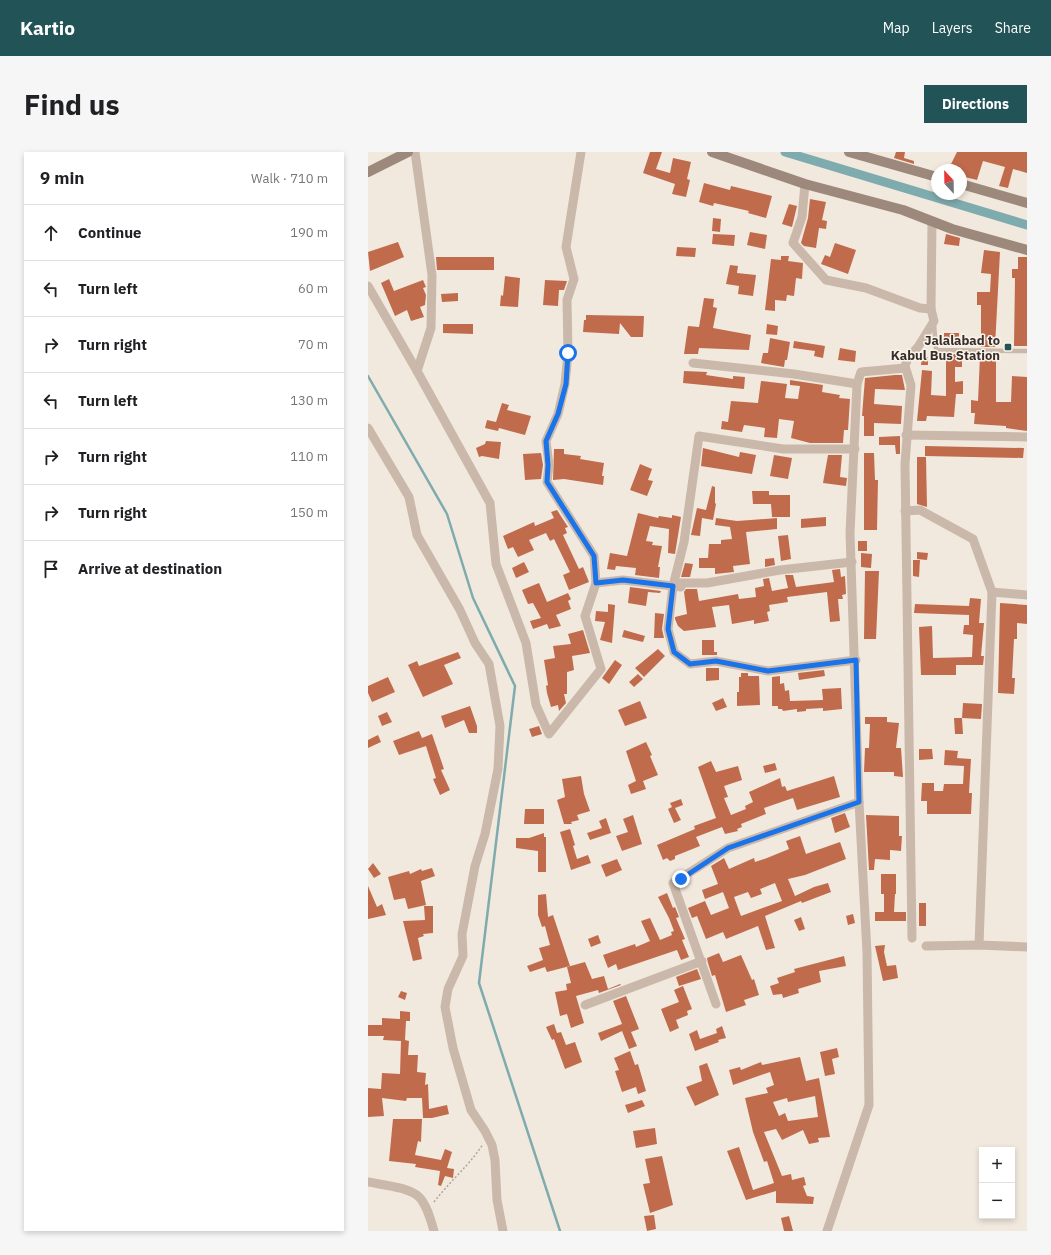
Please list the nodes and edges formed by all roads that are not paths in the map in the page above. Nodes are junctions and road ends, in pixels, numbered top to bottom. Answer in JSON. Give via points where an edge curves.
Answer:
{"nodes":[{"id":1,"x":408,"y":152,"type":"edge"},
{"id":2,"x":414,"y":152,"type":"edge"},
{"id":3,"x":581,"y":152,"type":"edge"},
{"id":4,"x":712,"y":152,"type":"edge"},
{"id":5,"x":850,"y":152,"type":"edge"},
{"id":6,"x":368,"y":172,"type":"edge"},
{"id":7,"x":931,"y":175,"type":"edge"},
{"id":8,"x":805,"y":184,"type":"junction"},
{"id":9,"x":967,"y":186,"type":"edge"},
{"id":10,"x":1027,"y":203,"type":"edge"},
{"id":11,"x":932,"y":222,"type":"junction"},
{"id":12,"x":1027,"y":250,"type":"edge"},
{"id":13,"x":368,"y":286,"type":"edge"},
{"id":14,"x":931,"y":309,"type":"junction"},
{"id":15,"x":934,"y":322,"type":"junction"},
{"id":16,"x":1027,"y":351,"type":"edge"},
{"id":17,"x":693,"y":363,"type":"dead end"},
{"id":18,"x":905,"y":368,"type":"junction"},
{"id":19,"x":417,"y":371,"type":"junction"},
{"id":20,"x":857,"y":384,"type":"junction"},
{"id":21,"x":368,"y":428,"type":"edge"},
{"id":22,"x":906,"y":435,"type":"junction"},
{"id":23,"x":1027,"y":437,"type":"edge"},
{"id":24,"x":855,"y":449,"type":"junction"},
{"id":25,"x":905,"y":511,"type":"junction"},
{"id":26,"x":852,"y":562,"type":"junction"},
{"id":27,"x":596,"y":583,"type":"junction"},
{"id":28,"x":673,"y":586,"type":"junction"},
{"id":29,"x":992,"y":592,"type":"junction"},
{"id":30,"x":1027,"y":595,"type":"edge"},
{"id":31,"x":856,"y":660,"type":"junction"},
{"id":32,"x":859,"y":802,"type":"junction"},
{"id":33,"x":912,"y":938,"type":"dead end"},
{"id":34,"x":979,"y":945,"type":"junction"},
{"id":35,"x":926,"y":946,"type":"dead end"},
{"id":36,"x":1027,"y":947,"type":"edge"},
{"id":37,"x":702,"y":961,"type":"junction"},
{"id":38,"x":716,"y":1004,"type":"dead end"},
{"id":39,"x":585,"y":1005,"type":"dead end"},
{"id":40,"x":368,"y":1182,"type":"edge"},
{"id":41,"x":434,"y":1231,"type":"edge"},
{"id":42,"x":503,"y":1231,"type":"edge"},
{"id":43,"x":827,"y":1231,"type":"edge"}],
"edges":[{"from":1,"to":6,"type":"street"},
{"from":2,"to":19,"type":"street","via":[[432,275],[431,328]]},
{"from":3,"to":27,"type":"street","via":[[566,247],[574,279],[567,300],[566,384],[558,414],[546,441],[547,482],[594,556]]},
{"from":4,"to":8,"type":"street"},
{"from":5,"to":7,"type":"street"},
{"from":8,"to":11,"type":"street","via":[[903,210]]},
{"from":8,"to":14,"type":"street","via":[[802,217],[792,243],[826,280],[866,288],[920,308]]},
{"from":9,"to":10,"type":"street"},
{"from":11,"to":12,"type":"street"},
{"from":11,"to":14,"type":"street"},
{"from":13,"to":19,"type":"street"},
{"from":14,"to":15,"type":"street"},
{"from":15,"to":16,"type":"lane","via":[[936,350]]},
{"from":15,"to":18,"type":"street","via":[[908,358]]},
{"from":17,"to":20,"type":"street"},
{"from":18,"to":20,"type":"street","via":[[861,372]]},
{"from":18,"to":22,"type":"street","via":[[911,385]]},
{"from":19,"to":27,"type":"street","via":[[490,504],[496,564],[526,642],[536,705],[549,734],[601,669],[585,616]]},
{"from":20,"to":24,"type":"street"},
{"from":21,"to":42,"type":"street","via":[[409,496],[417,534],[460,610],[475,643],[489,664],[500,726],[498,769],[462,934],[463,956],[448,989],[445,1007],[453,1048],[471,1110],[492,1145],[497,1200]]},
{"from":22,"to":23,"type":"street"},
{"from":22,"to":25,"type":"street"},
{"from":24,"to":26,"type":"street","via":[[850,533]]},
{"from":24,"to":28,"type":"street","via":[[783,450],[700,436],[684,542]]},
{"from":25,"to":29,"type":"street","via":[[920,510],[973,539]]},
{"from":25,"to":33,"type":"street"},
{"from":26,"to":28,"type":"street","via":[[780,570],[707,583],[681,583],[681,587]]},
{"from":26,"to":31,"type":"street"},
{"from":27,"to":28,"type":"street","via":[[623,580]]},
{"from":28,"to":31,"type":"street","via":[[668,629],[674,652],[690,664],[716,661],[768,671]]},
{"from":29,"to":30,"type":"street"},
{"from":29,"to":34,"type":"street"},
{"from":31,"to":32,"type":"street"},
{"from":32,"to":37,"type":"street","via":[[728,848],[673,883]]},
{"from":32,"to":43,"type":"street","via":[[867,953],[869,1105]]},
{"from":34,"to":35,"type":"street"},
{"from":34,"to":36,"type":"street"},
{"from":37,"to":38,"type":"street"},
{"from":37,"to":39,"type":"street"},
{"from":40,"to":41,"type":"street","via":[[401,1188],[419,1197]]}]}
